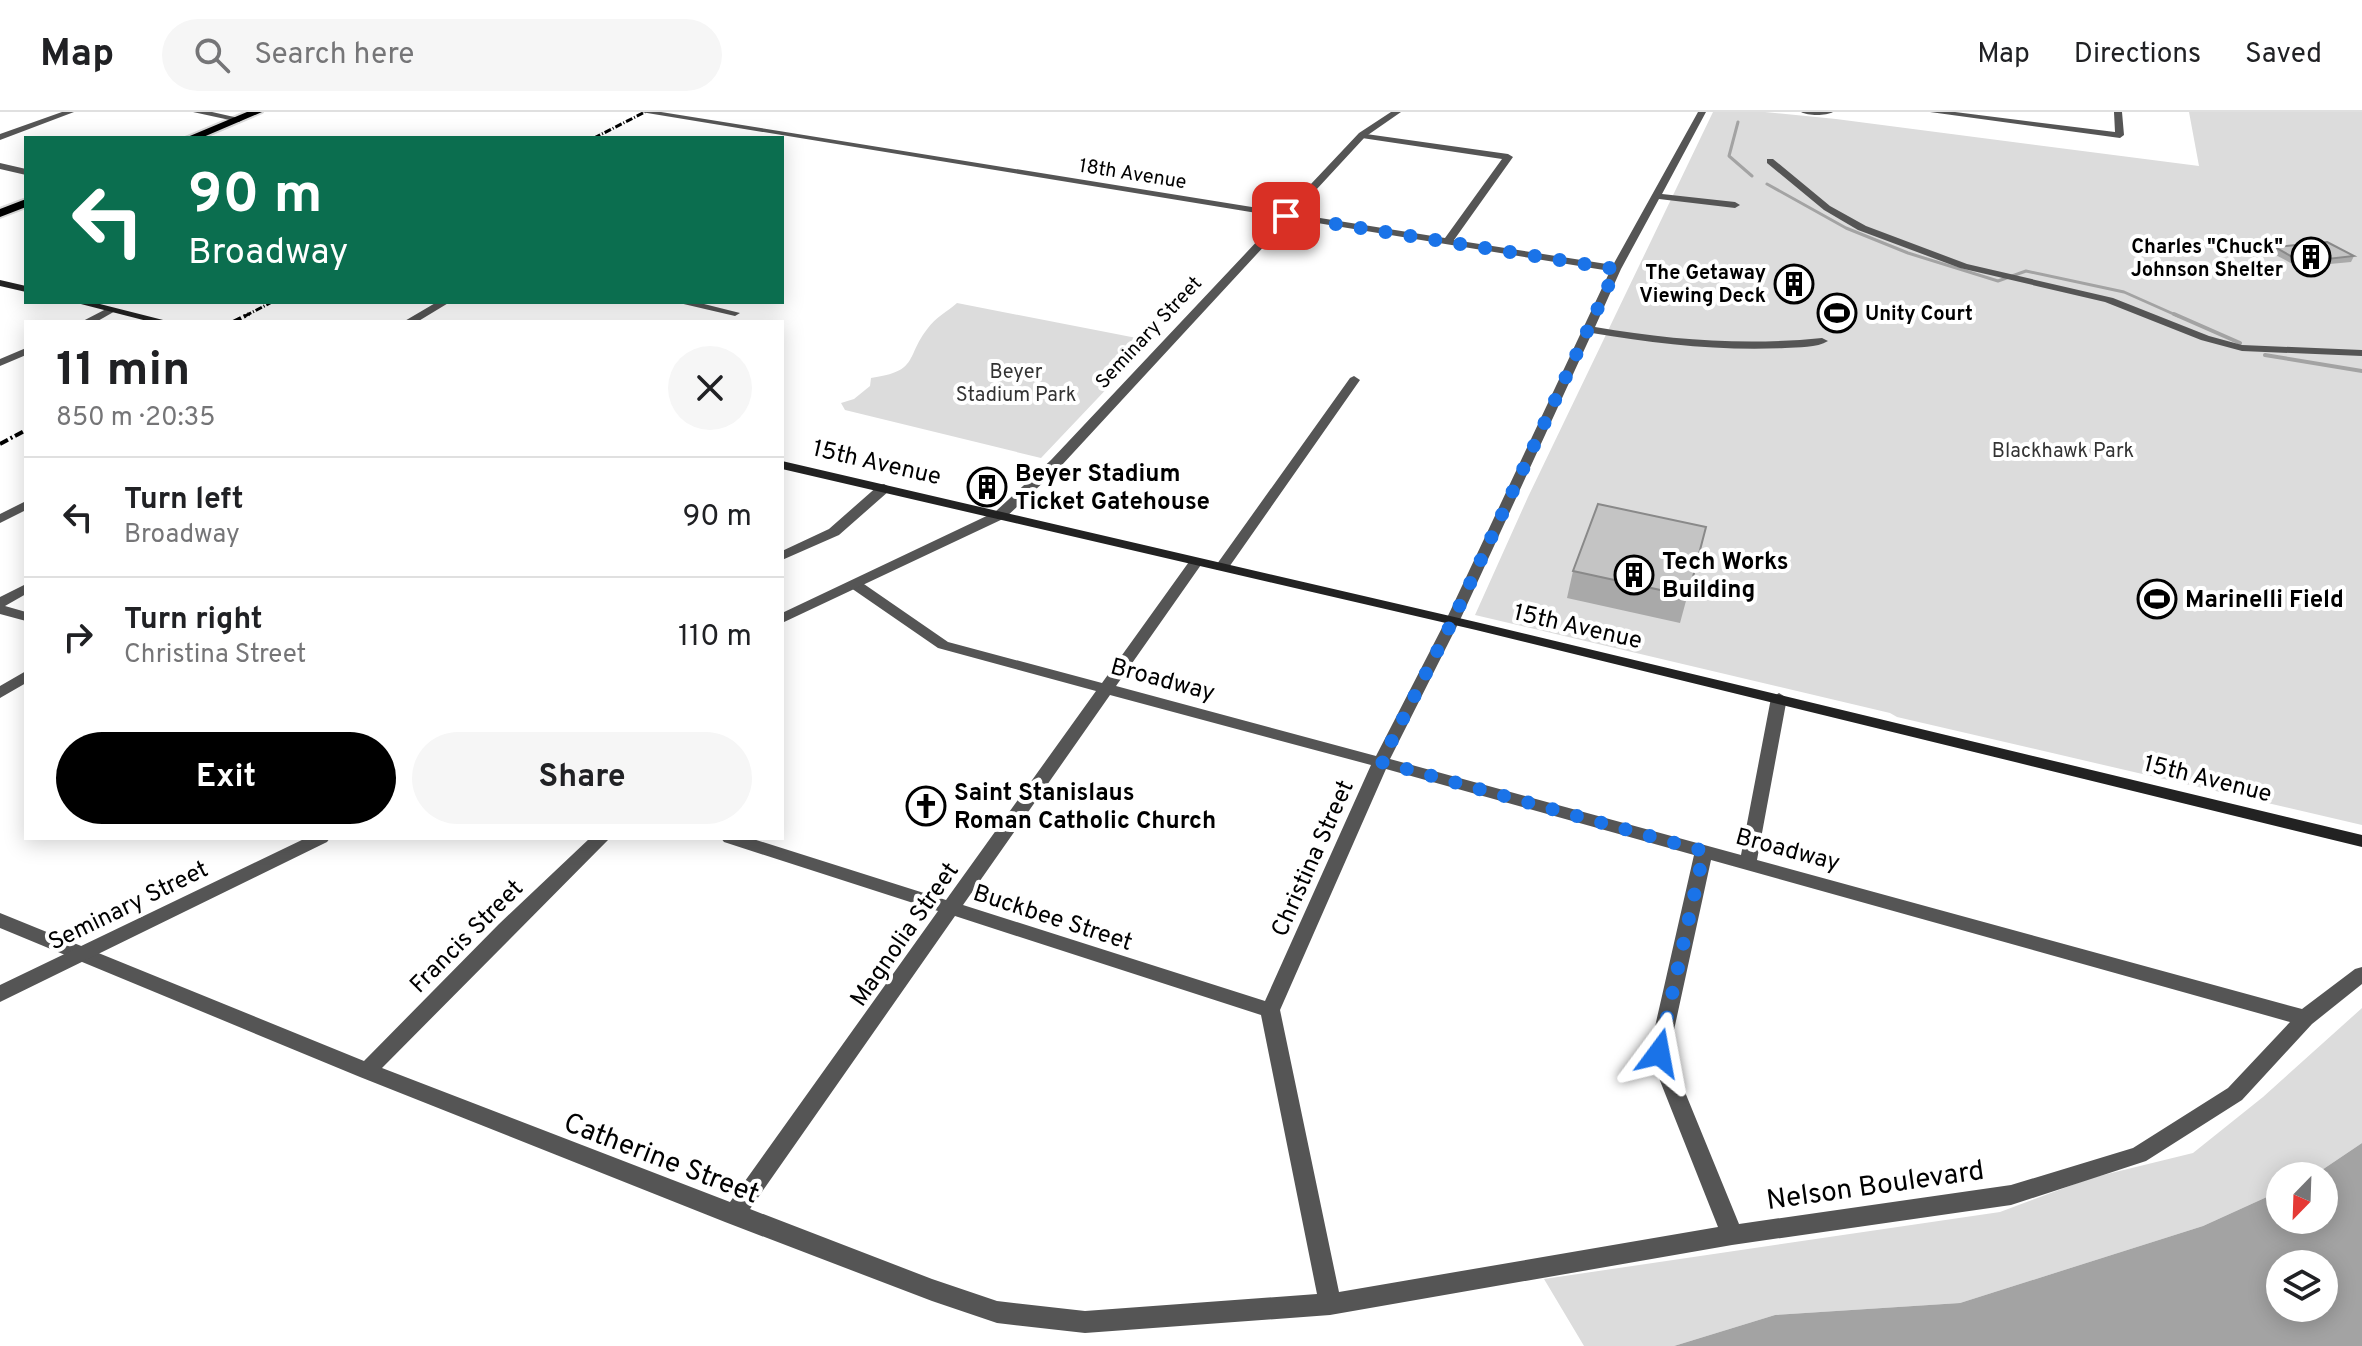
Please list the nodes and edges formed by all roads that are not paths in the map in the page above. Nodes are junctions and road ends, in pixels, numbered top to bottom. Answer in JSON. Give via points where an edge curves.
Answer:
{"nodes":[{"id":1,"x":70,"y":112,"type":"edge"},
{"id":2,"x":197,"y":112,"type":"edge"},
{"id":3,"x":257,"y":112,"type":"edge"},
{"id":4,"x":645,"y":112,"type":"edge"},
{"id":5,"x":1397,"y":112,"type":"edge"},
{"id":6,"x":1702,"y":112,"type":"edge"},
{"id":7,"x":1805,"y":112,"type":"edge"},
{"id":8,"x":1829,"y":112,"type":"edge"},
{"id":9,"x":1934,"y":112,"type":"edge"},
{"id":10,"x":2118,"y":112,"type":"edge"},
{"id":11,"x":239,"y":119,"type":"junction"},
{"id":12,"x":1362,"y":135,"type":"junction"},
{"id":13,"x":196,"y":136,"type":"edge"},
{"id":14,"x":0,"y":137,"type":"edge"},
{"id":15,"x":1770,"y":161,"type":"dead end"},
{"id":16,"x":0,"y":166,"type":"edge"},
{"id":17,"x":24,"y":172,"type":"edge"},
{"id":18,"x":1656,"y":196,"type":"junction"},
{"id":19,"x":24,"y":204,"type":"edge"},
{"id":20,"x":1735,"y":205,"type":"dead end"},
{"id":21,"x":0,"y":213,"type":"edge"},
{"id":22,"x":1286,"y":216,"type":"junction"},
{"id":23,"x":1447,"y":242,"type":"junction"},
{"id":24,"x":1616,"y":269,"type":"junction"},
{"id":25,"x":0,"y":283,"type":"edge"},
{"id":26,"x":24,"y":289,"type":"edge"},
{"id":27,"x":86,"y":304,"type":"edge"},
{"id":28,"x":441,"y":304,"type":"edge"},
{"id":29,"x":690,"y":304,"type":"edge"},
{"id":30,"x":112,"y":310,"type":"junction"},
{"id":31,"x":735,"y":313,"type":"dead end"},
{"id":32,"x":91,"y":320,"type":"edge"},
{"id":33,"x":156,"y":320,"type":"edge"},
{"id":34,"x":413,"y":320,"type":"edge"},
{"id":35,"x":1588,"y":329,"type":"junction"},
{"id":36,"x":1822,"y":341,"type":"dead end"},
{"id":37,"x":24,"y":352,"type":"edge"},
{"id":38,"x":2362,"y":353,"type":"edge"},
{"id":39,"x":1,"y":363,"type":"edge"},
{"id":40,"x":1354,"y":380,"type":"dead end"},
{"id":41,"x":784,"y":465,"type":"edge"},
{"id":42,"x":884,"y":488,"type":"junction"},
{"id":43,"x":24,"y":506,"type":"edge"},
{"id":44,"x":1000,"y":515,"type":"junction"},
{"id":45,"x":0,"y":519,"type":"edge"},
{"id":46,"x":784,"y":555,"type":"edge"},
{"id":47,"x":1196,"y":562,"type":"junction"},
{"id":48,"x":1222,"y":567,"type":"junction"},
{"id":49,"x":856,"y":585,"type":"junction"},
{"id":50,"x":24,"y":589,"type":"edge"},
{"id":51,"x":0,"y":603,"type":"edge"},
{"id":52,"x":0,"y":609,"type":"edge"},
{"id":53,"x":24,"y":616,"type":"edge"},
{"id":54,"x":784,"y":618,"type":"edge"},
{"id":55,"x":1453,"y":620,"type":"junction"},
{"id":56,"x":24,"y":677,"type":"edge"},
{"id":57,"x":1106,"y":689,"type":"junction"},
{"id":58,"x":0,"y":693,"type":"edge"},
{"id":59,"x":1779,"y":698,"type":"junction"},
{"id":60,"x":1381,"y":762,"type":"junction"},
{"id":61,"x":317,"y":840,"type":"edge"},
{"id":62,"x":599,"y":840,"type":"edge"},
{"id":63,"x":736,"y":840,"type":"edge"},
{"id":64,"x":2362,"y":841,"type":"edge"},
{"id":65,"x":1704,"y":851,"type":"junction"},
{"id":66,"x":1748,"y":863,"type":"junction"},
{"id":67,"x":950,"y":910,"type":"junction"},
{"id":68,"x":0,"y":920,"type":"edge"},
{"id":69,"x":80,"y":955,"type":"junction"},
{"id":70,"x":2362,"y":974,"type":"edge"},
{"id":71,"x":0,"y":994,"type":"edge"},
{"id":72,"x":1270,"y":1010,"type":"junction"},
{"id":73,"x":2305,"y":1018,"type":"junction"},
{"id":74,"x":367,"y":1071,"type":"junction"},
{"id":75,"x":733,"y":1215,"type":"junction"},
{"id":76,"x":1732,"y":1235,"type":"junction"},
{"id":77,"x":1330,"y":1304,"type":"junction"}],
"edges":[{"from":1,"to":14,"type":"street"},
{"from":2,"to":11,"type":"street"},
{"from":3,"to":11,"type":"main road"},
{"from":4,"to":22,"type":"street","name":"18th Avenue"},
{"from":5,"to":12,"type":"street","name":"Seminary Street"},
{"from":6,"to":18,"type":"street","name":"Christina Street"},
{"from":7,"to":8,"type":"street"},
{"from":9,"to":10,"type":"street","via":[[2120,135]]},
{"from":11,"to":13,"type":"main road"},
{"from":12,"to":22,"type":"street","name":"Seminary Street"},
{"from":12,"to":23,"type":"street","via":[[1508,157]]},
{"from":15,"to":38,"type":"street","via":[[1827,208],[1862,228],[1952,262],[2109,300],[2242,348]]},
{"from":16,"to":17,"type":"street"},
{"from":18,"to":20,"type":"street"},
{"from":18,"to":24,"type":"street","name":"Christina Street"},
{"from":19,"to":21,"type":"main road"},
{"from":22,"to":23,"type":"street","name":"18th Avenue"},
{"from":22,"to":44,"type":"street","name":"Seminary Street","via":[[1056,463]]},
{"from":23,"to":24,"type":"street","name":"18th Avenue"},
{"from":24,"to":35,"type":"street","name":"Christina Street"},
{"from":25,"to":26,"type":"main road"},
{"from":27,"to":30,"type":"main road"},
{"from":28,"to":34,"type":"street"},
{"from":29,"to":31,"type":"street"},
{"from":30,"to":32,"type":"street"},
{"from":30,"to":33,"type":"main road"},
{"from":35,"to":36,"type":"street","via":[[1669,342],[1789,346]]},
{"from":35,"to":55,"type":"street","name":"Christina Street"},
{"from":37,"to":39,"type":"street"},
{"from":40,"to":48,"type":"street"},
{"from":41,"to":42,"type":"main road","name":"15th Avenue"},
{"from":42,"to":44,"type":"main road","name":"15th Avenue"},
{"from":42,"to":46,"type":"street","via":[[834,532]]},
{"from":43,"to":45,"type":"street"},
{"from":44,"to":47,"type":"main road","name":"15th Avenue"},
{"from":44,"to":49,"type":"street","name":"Seminary Street"},
{"from":47,"to":48,"type":"main road","name":"15th Avenue"},
{"from":47,"to":57,"type":"street","name":"Magnolia Street"},
{"from":48,"to":55,"type":"main road","name":"15th Avenue"},
{"from":49,"to":54,"type":"street","name":"Seminary Street"},
{"from":49,"to":57,"type":"street","name":"Broadway","via":[[943,645]]},
{"from":50,"to":51,"type":"street"},
{"from":52,"to":53,"type":"street"},
{"from":55,"to":59,"type":"main road","name":"15th Avenue"},
{"from":55,"to":60,"type":"street","name":"Christina Street"},
{"from":56,"to":58,"type":"street"},
{"from":57,"to":60,"type":"street","name":"Broadway"},
{"from":57,"to":67,"type":"street","name":"Magnolia Street"},
{"from":59,"to":64,"type":"main road","name":"15th Avenue"},
{"from":59,"to":66,"type":"street"},
{"from":60,"to":65,"type":"street","name":"Broadway"},
{"from":60,"to":72,"type":"street","name":"Christina Street"},
{"from":61,"to":69,"type":"street","name":"Seminary Street"},
{"from":62,"to":74,"type":"street","name":"Francis Street"},
{"from":63,"to":67,"type":"street","name":"Buckbee Street"},
{"from":65,"to":66,"type":"street","name":"Broadway"},
{"from":65,"to":76,"type":"street","via":[[1659,1053]]},
{"from":66,"to":73,"type":"street","name":"Broadway"},
{"from":67,"to":72,"type":"street","name":"Buckbee Street"},
{"from":67,"to":75,"type":"street","name":"Magnolia Street"},
{"from":68,"to":69,"type":"street","name":"Catherine Street"},
{"from":69,"to":71,"type":"street","name":"Seminary Street"},
{"from":69,"to":74,"type":"street","name":"Catherine Street"},
{"from":70,"to":73,"type":"street","name":"Nelson Boulevard"},
{"from":72,"to":77,"type":"street"},
{"from":73,"to":76,"type":"street","name":"Nelson Boulevard","via":[[2235,1094],[2139,1155],[2011,1195]]},
{"from":74,"to":75,"type":"street","name":"Catherine Street"},
{"from":75,"to":77,"type":"street","name":"Catherine Street","via":[[997,1312],[1085,1322]]},
{"from":76,"to":77,"type":"street","name":"Nelson Boulevard"}]}
